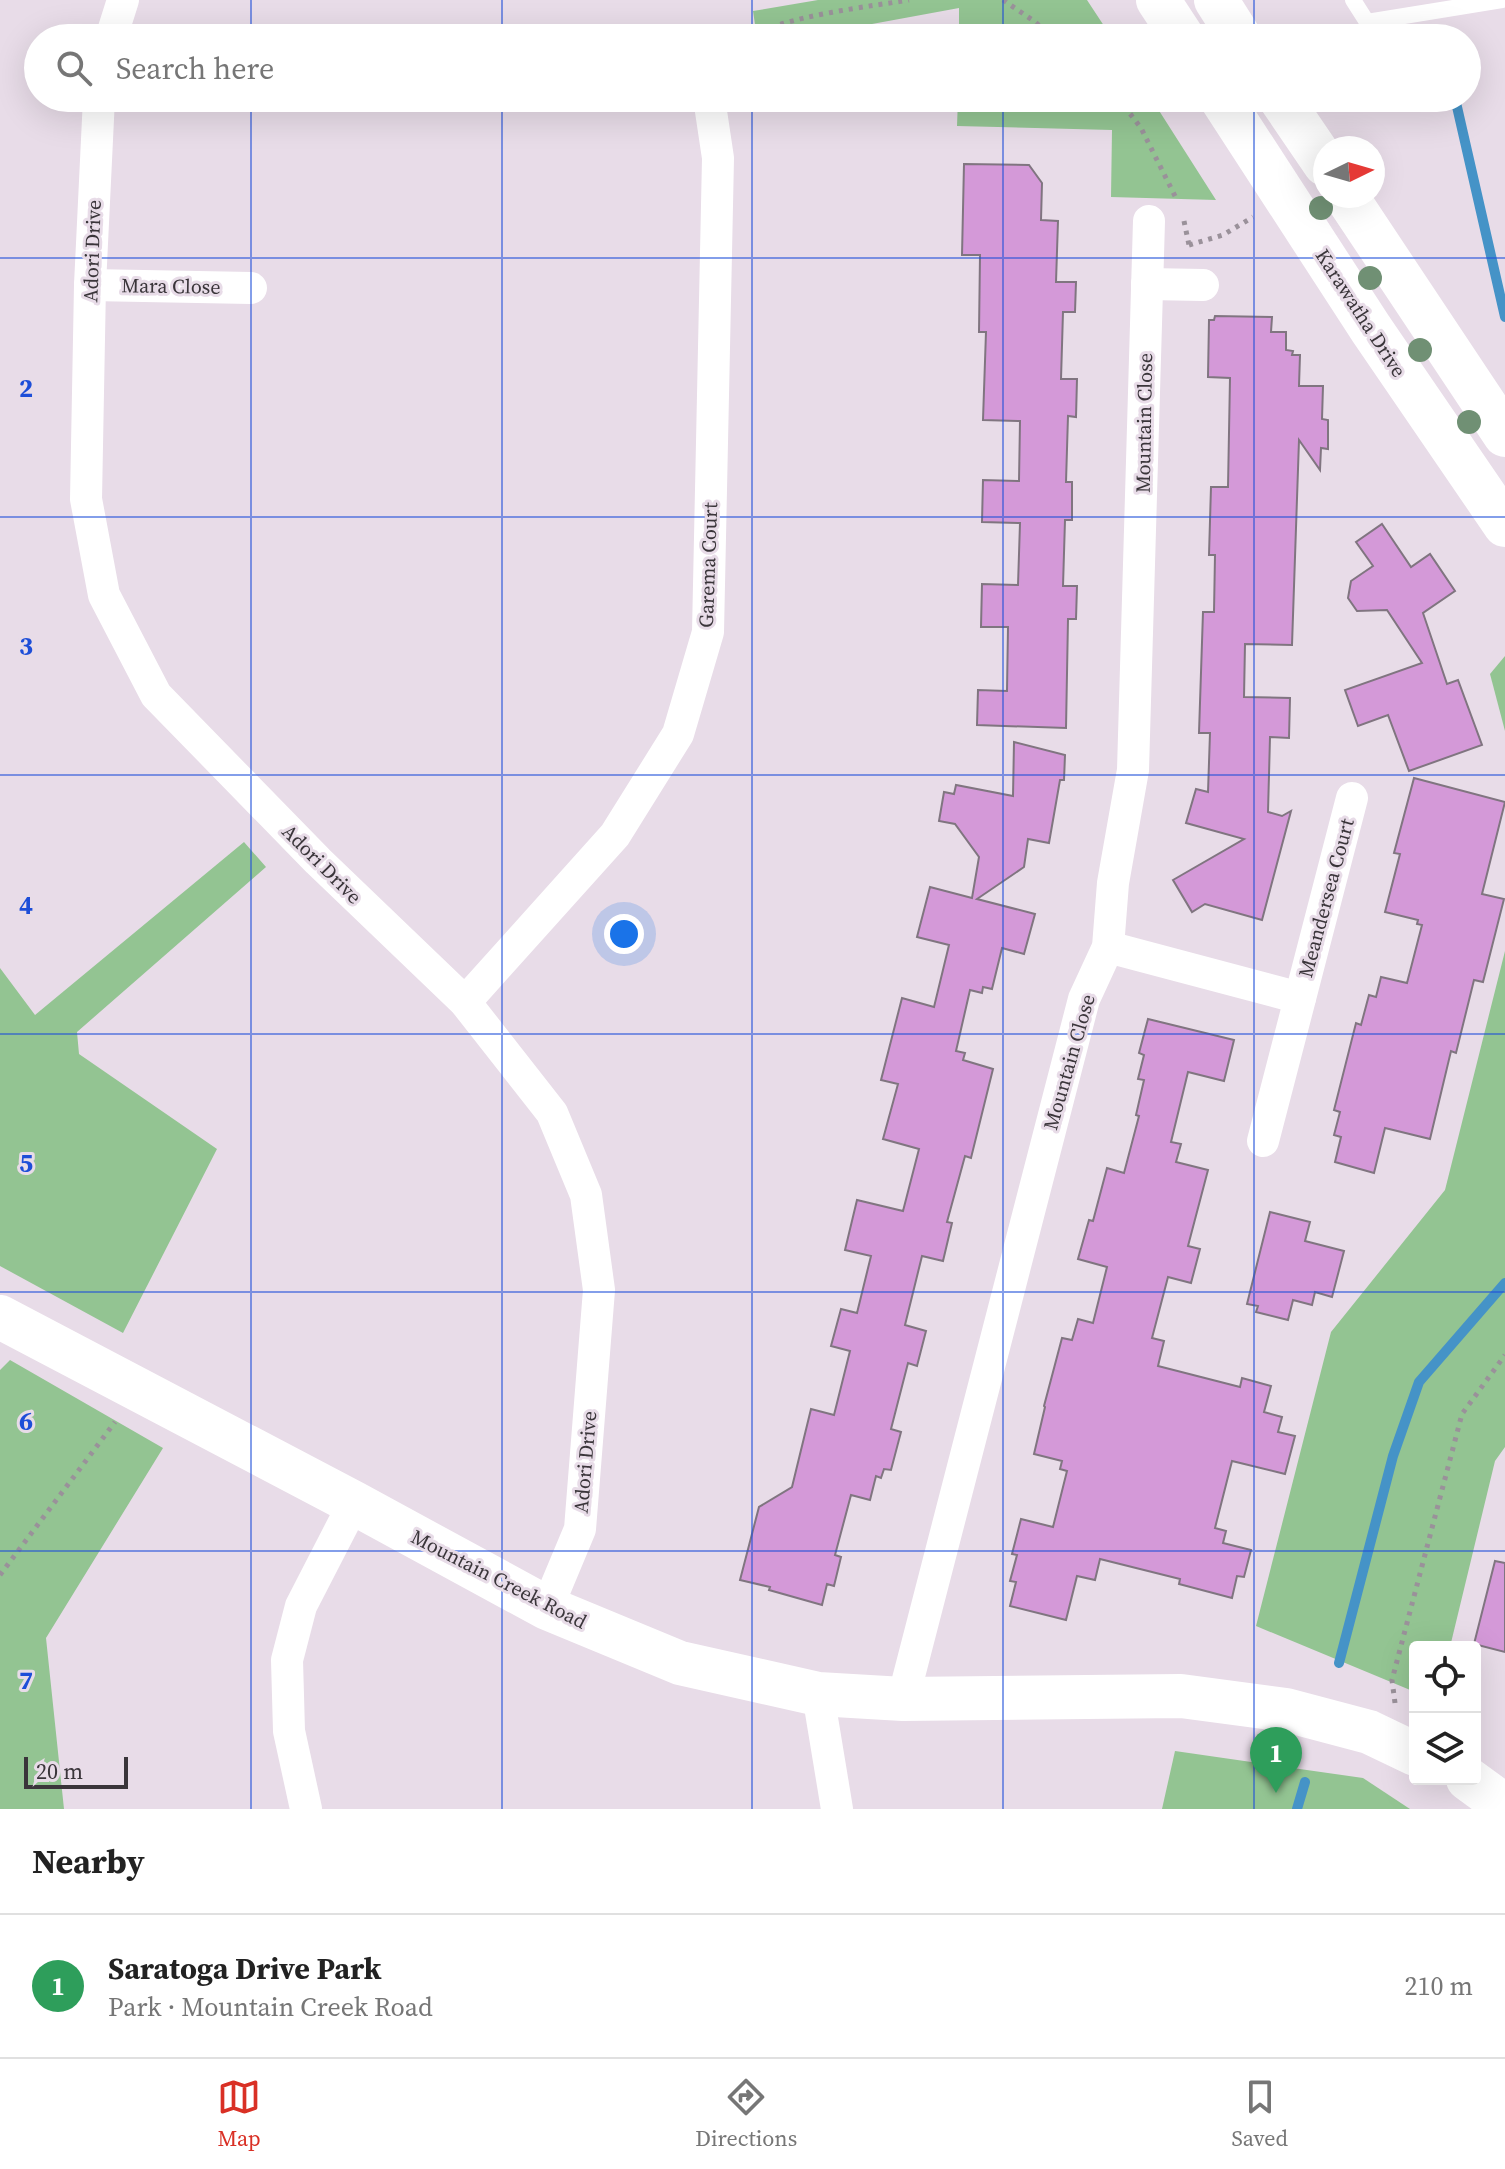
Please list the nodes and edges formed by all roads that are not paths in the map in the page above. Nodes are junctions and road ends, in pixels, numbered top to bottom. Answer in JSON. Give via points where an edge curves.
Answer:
{"nodes":[{"id":1,"x":123,"y":0,"type":"edge"},
{"id":2,"x":1158,"y":0,"type":"edge"},
{"id":3,"x":1216,"y":0,"type":"edge"},
{"id":4,"x":1353,"y":0,"type":"edge"},
{"id":5,"x":1502,"y":0,"type":"edge"},
{"id":6,"x":115,"y":24,"type":"edge"},
{"id":7,"x":1174,"y":24,"type":"edge"},
{"id":8,"x":1231,"y":24,"type":"edge"},
{"id":9,"x":98,"y":112,"type":"edge"},
{"id":10,"x":711,"y":112,"type":"edge"},
{"id":11,"x":1230,"y":112,"type":"edge"},
{"id":12,"x":1290,"y":112,"type":"edge"},
{"id":13,"x":1313,"y":146,"type":"edge"},
{"id":14,"x":1354,"y":208,"type":"edge"},
{"id":15,"x":1149,"y":221,"type":"dead end"},
{"id":16,"x":1158,"y":284,"type":"junction"},
{"id":17,"x":90,"y":285,"type":"junction"},
{"id":18,"x":1203,"y":285,"type":"dead end"},
{"id":19,"x":251,"y":288,"type":"dead end"},
{"id":20,"x":1500,"y":429,"type":"edge"},
{"id":21,"x":1505,"y":525,"type":"edge"},
{"id":22,"x":1352,"y":798,"type":"dead end"},
{"id":23,"x":1108,"y":947,"type":"junction"},
{"id":24,"x":1300,"y":998,"type":"junction"},
{"id":25,"x":465,"y":1002,"type":"junction"},
{"id":26,"x":1263,"y":1141,"type":"dead end"},
{"id":27,"x":0,"y":1317,"type":"edge"},
{"id":28,"x":354,"y":1503,"type":"junction"},
{"id":29,"x":547,"y":1608,"type":"junction"},
{"id":30,"x":818,"y":1694,"type":"junction"},
{"id":31,"x":903,"y":1699,"type":"junction"},
{"id":32,"x":1409,"y":1751,"type":"edge"},
{"id":33,"x":1476,"y":1785,"type":"edge"},
{"id":34,"x":1505,"y":1806,"type":"edge"},
{"id":35,"x":306,"y":1809,"type":"edge"},
{"id":36,"x":837,"y":1809,"type":"edge"}],
"edges":[{"from":1,"to":6,"type":"street"},
{"from":2,"to":7,"type":"street"},
{"from":3,"to":8,"type":"street"},
{"from":4,"to":5,"type":"lane","via":[[1367,22]]},
{"from":9,"to":17,"type":"street","name":"Adori Drive"},
{"from":10,"to":25,"type":"street","name":"Garema Court","via":[[718,158],[708,632],[678,734],[615,835]]},
{"from":11,"to":21,"type":"street","name":"Karawatha Drive"},
{"from":12,"to":13,"type":"street"},
{"from":14,"to":20,"type":"street"},
{"from":15,"to":16,"type":"street","name":"Mountain Close"},
{"from":16,"to":18,"type":"street"},
{"from":16,"to":23,"type":"street","name":"Mountain Close","via":[[1133,770]]},
{"from":17,"to":19,"type":"street","name":"Mara Close"},
{"from":17,"to":25,"type":"street","name":"Adori Drive","via":[[86,499],[104,595],[156,695]]},
{"from":22,"to":24,"type":"street","name":"Meandersea Court"},
{"from":23,"to":24,"type":"street","name":"Meandersea Court"},
{"from":23,"to":31,"type":"street","name":"Mountain Close","via":[[1084,999]]},
{"from":24,"to":26,"type":"street","name":"Meandersea Court"},
{"from":25,"to":29,"type":"street","name":"Adori Drive","via":[[552,1113],[586,1195],[597,1274],[580,1529]]},
{"from":27,"to":28,"type":"street","name":"Mountain Creek Road"},
{"from":28,"to":29,"type":"street","name":"Mountain Creek Road"},
{"from":28,"to":35,"type":"street","via":[[301,1606],[287,1660],[289,1731]]},
{"from":29,"to":30,"type":"street","name":"Mountain Creek Road","via":[[680,1663]]},
{"from":30,"to":31,"type":"street","name":"Mountain Creek Road"},
{"from":30,"to":36,"type":"street"},
{"from":31,"to":32,"type":"street","name":"Mountain Creek Road","via":[[1181,1696],[1286,1710],[1369,1732]]},
{"from":33,"to":34,"type":"street"}]}
